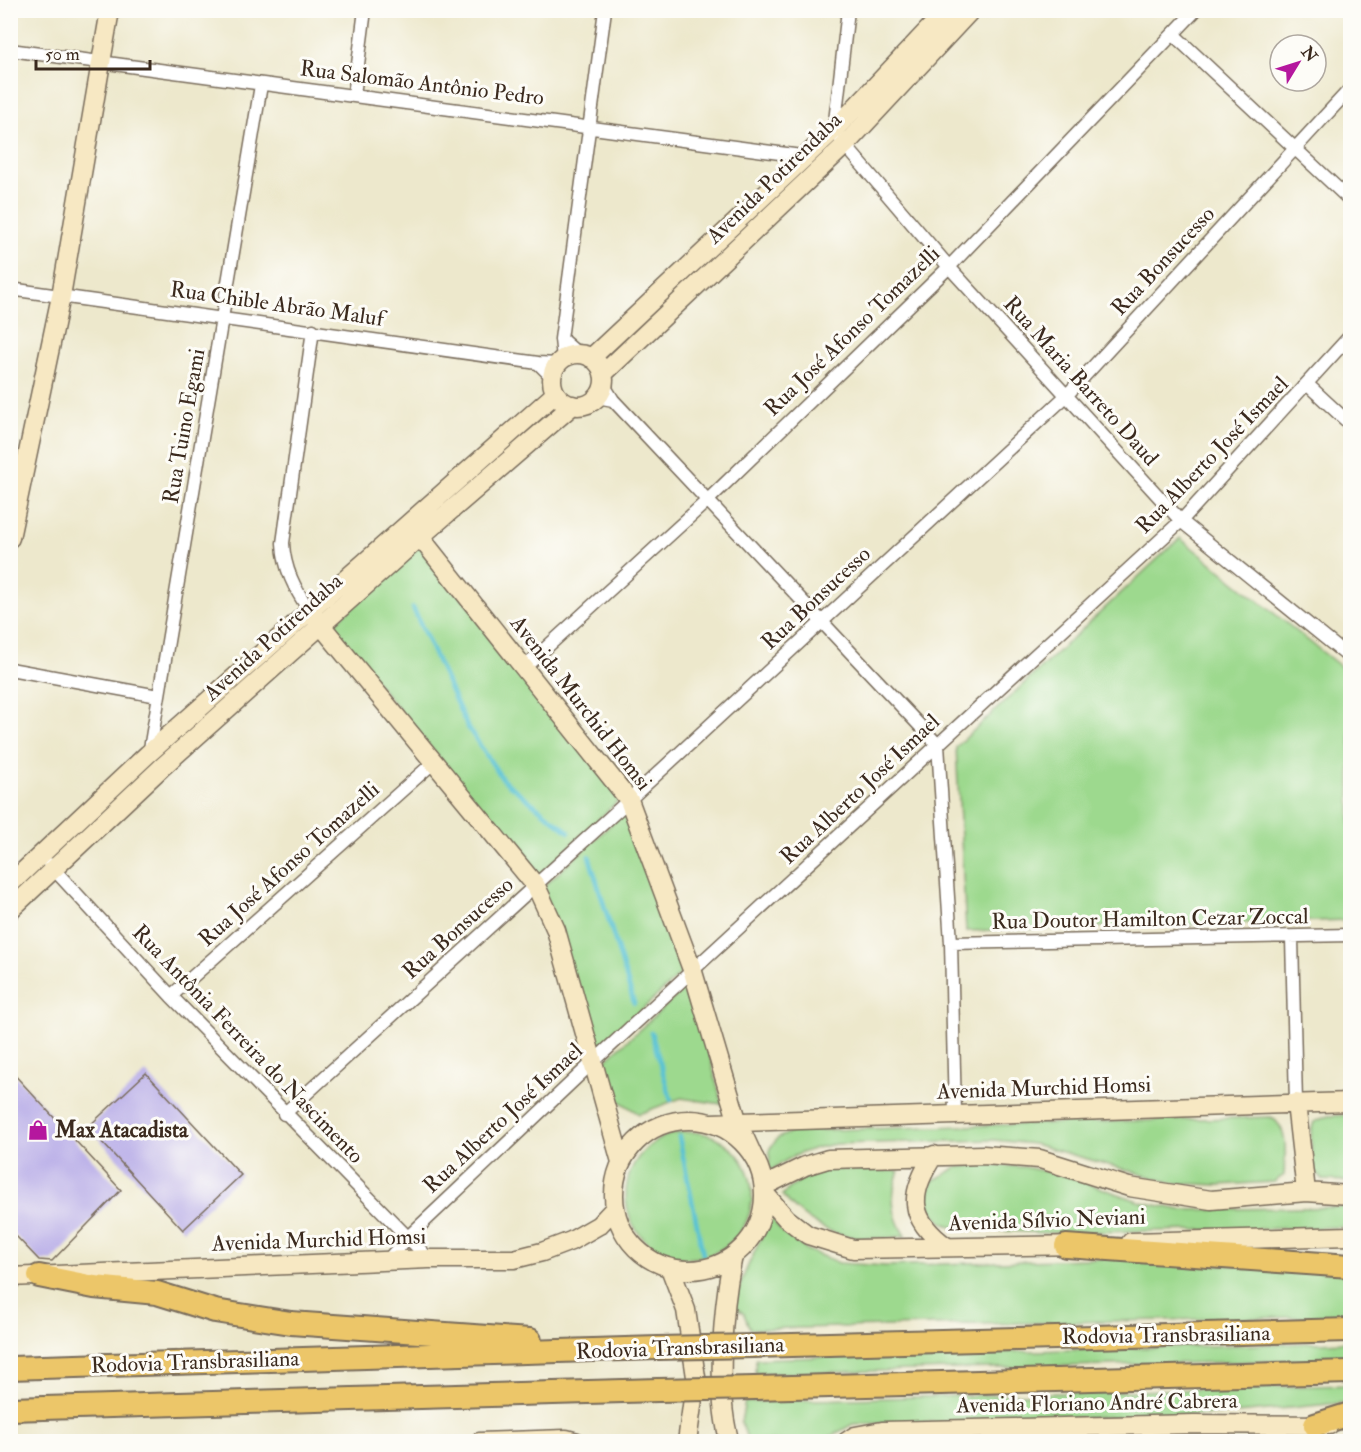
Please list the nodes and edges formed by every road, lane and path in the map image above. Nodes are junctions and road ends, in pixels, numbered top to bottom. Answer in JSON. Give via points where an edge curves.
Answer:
{"nodes":[{"id":1,"x":110,"y":10,"type":"edge"},
{"id":2,"x":365,"y":10,"type":"edge"},
{"id":3,"x":605,"y":10,"type":"edge"},
{"id":4,"x":848,"y":10,"type":"edge"},
{"id":5,"x":947,"y":10,"type":"edge"},
{"id":6,"x":971,"y":10,"type":"edge"},
{"id":7,"x":1196,"y":10,"type":"edge"},
{"id":8,"x":1174,"y":36,"type":"junction"},
{"id":9,"x":10,"y":50,"type":"edge"},
{"id":10,"x":101,"y":63,"type":"junction"},
{"id":11,"x":261,"y":85,"type":"junction"},
{"id":12,"x":1350,"y":89,"type":"edge"},
{"id":13,"x":354,"y":94,"type":"junction"},
{"id":14,"x":589,"y":126,"type":"junction"},
{"id":15,"x":839,"y":138,"type":"junction"},
{"id":16,"x":1297,"y":148,"type":"junction"},
{"id":17,"x":807,"y":156,"type":"junction"},
{"id":18,"x":828,"y":162,"type":"junction"},
{"id":19,"x":1350,"y":200,"type":"edge"},
{"id":20,"x":949,"y":267,"type":"junction"},
{"id":21,"x":10,"y":289,"type":"edge"},
{"id":22,"x":61,"y":296,"type":"junction"},
{"id":23,"x":224,"y":317,"type":"junction"},
{"id":24,"x":313,"y":330,"type":"junction"},
{"id":25,"x":1350,"y":336,"type":"edge"},
{"id":26,"x":566,"y":367,"type":"junction"},
{"id":27,"x":1308,"y":385,"type":"junction"},
{"id":28,"x":604,"y":389,"type":"junction"},
{"id":29,"x":1066,"y":396,"type":"junction"},
{"id":30,"x":573,"y":405,"type":"junction"},
{"id":31,"x":1350,"y":424,"type":"edge"},
{"id":32,"x":708,"y":500,"type":"junction"},
{"id":33,"x":1181,"y":521,"type":"junction"},
{"id":34,"x":10,"y":537,"type":"edge"},
{"id":35,"x":420,"y":537,"type":"junction"},
{"id":36,"x":309,"y":610,"type":"junction"},
{"id":37,"x":822,"y":621,"type":"junction"},
{"id":38,"x":322,"y":626,"type":"junction"},
{"id":39,"x":1350,"y":658,"type":"edge"},
{"id":40,"x":524,"y":668,"type":"junction"},
{"id":41,"x":10,"y":669,"type":"edge"},
{"id":42,"x":158,"y":696,"type":"junction"},
{"id":43,"x":938,"y":745,"type":"junction"},
{"id":44,"x":148,"y":754,"type":"junction"},
{"id":45,"x":434,"y":762,"type":"junction"},
{"id":46,"x":161,"y":768,"type":"junction"},
{"id":47,"x":629,"y":800,"type":"junction"},
{"id":48,"x":47,"y":862,"type":"junction"},
{"id":49,"x":10,"y":884,"type":"edge"},
{"id":50,"x":536,"y":886,"type":"junction"},
{"id":51,"x":10,"y":910,"type":"edge"},
{"id":52,"x":1350,"y":935,"type":"edge"},
{"id":53,"x":1292,"y":938,"type":"junction"},
{"id":54,"x":951,"y":943,"type":"junction"},
{"id":55,"x":693,"y":972,"type":"junction"},
{"id":56,"x":171,"y":996,"type":"junction"},
{"id":57,"x":593,"y":1062,"type":"junction"},
{"id":58,"x":1350,"y":1102,"type":"edge"},
{"id":59,"x":1296,"y":1104,"type":"junction"},
{"id":60,"x":284,"y":1114,"type":"junction"},
{"id":61,"x":956,"y":1114,"type":"junction"},
{"id":62,"x":711,"y":1123,"type":"junction"},
{"id":63,"x":738,"y":1123,"type":"junction"},
{"id":64,"x":753,"y":1155,"type":"junction"},
{"id":65,"x":934,"y":1155,"type":"junction"},
{"id":66,"x":621,"y":1162,"type":"junction"},
{"id":67,"x":764,"y":1190,"type":"junction"},
{"id":68,"x":1306,"y":1192,"type":"junction"},
{"id":69,"x":1350,"y":1195,"type":"edge"},
{"id":70,"x":615,"y":1208,"type":"junction"},
{"id":71,"x":1350,"y":1236,"type":"edge"},
{"id":72,"x":407,"y":1238,"type":"junction"},
{"id":73,"x":1066,"y":1246,"type":"junction"},
{"id":74,"x":947,"y":1247,"type":"junction"},
{"id":75,"x":733,"y":1257,"type":"junction"},
{"id":76,"x":429,"y":1259,"type":"junction"},
{"id":77,"x":387,"y":1261,"type":"junction"},
{"id":78,"x":1350,"y":1266,"type":"edge"},
{"id":79,"x":670,"y":1268,"type":"junction"},
{"id":80,"x":39,"y":1276,"type":"junction"},
{"id":81,"x":10,"y":1277,"type":"edge"},
{"id":82,"x":1350,"y":1330,"type":"edge"},
{"id":83,"x":555,"y":1351,"type":"junction"},
{"id":84,"x":10,"y":1368,"type":"edge"},
{"id":85,"x":1350,"y":1372,"type":"edge"},
{"id":86,"x":10,"y":1409,"type":"edge"},
{"id":87,"x":1350,"y":1413,"type":"edge"},
{"id":88,"x":1350,"y":1425,"type":"edge"},
{"id":89,"x":1313,"y":1433,"type":"edge"},
{"id":90,"x":478,"y":1442,"type":"edge"},
{"id":91,"x":576,"y":1442,"type":"edge"},
{"id":92,"x":687,"y":1442,"type":"edge"},
{"id":93,"x":730,"y":1442,"type":"edge"},
{"id":94,"x":846,"y":1442,"type":"edge"}],
"edges":[{"from":1,"to":10,"type":"main road"},
{"from":2,"to":13,"type":"street"},
{"from":3,"to":14,"type":"street"},
{"from":4,"to":15,"type":"street"},
{"from":5,"to":15,"type":"main road","name":"Avenida Potirendaba"},
{"from":6,"to":15,"type":"main road","name":"Avenida Potirendaba"},
{"from":7,"to":8,"type":"street","name":"Rua José Afonso Tomazelli"},
{"from":8,"to":16,"type":"street"},
{"from":8,"to":20,"type":"street","name":"Rua José Afonso Tomazelli"},
{"from":9,"to":10,"type":"street","name":"Rua Salomão Antônio Pedro"},
{"from":10,"to":11,"type":"street","name":"Rua Salomão Antônio Pedro"},
{"from":10,"to":22,"type":"main road"},
{"from":11,"to":13,"type":"street","name":"Rua Salomão Antônio Pedro"},
{"from":11,"to":23,"type":"street","name":"Rua Tuino Egami"},
{"from":12,"to":16,"type":"street","name":"Rua Bonsucesso"},
{"from":13,"to":14,"type":"street","name":"Rua Salomão Antônio Pedro"},
{"from":14,"to":17,"type":"street","name":"Rua Salomão Antônio Pedro"},
{"from":14,"to":26,"type":"street","via":[[561,339]]},
{"from":15,"to":17,"type":"main road","name":"Avenida Potirendaba"},
{"from":15,"to":18,"type":"main road","name":"Avenida Potirendaba"},
{"from":15,"to":20,"type":"street","name":"Rua Maria Barreto Daud"},
{"from":16,"to":19,"type":"street"},
{"from":16,"to":29,"type":"street","name":"Rua Bonsucesso"},
{"from":17,"to":18,"type":"street","name":"Rua Salomão Antônio Pedro"},
{"from":17,"to":26,"type":"main road","name":"Avenida Potirendaba"},
{"from":18,"to":28,"type":"main road","name":"Avenida Potirendaba"},
{"from":20,"to":29,"type":"street","name":"Rua Maria Barreto Daud"},
{"from":20,"to":32,"type":"street","name":"Rua José Afonso Tomazelli"},
{"from":21,"to":22,"type":"street","name":"Rua Chible Abrão Maluf"},
{"from":22,"to":23,"type":"street","name":"Rua Chible Abrão Maluf"},
{"from":22,"to":34,"type":"main road"},
{"from":23,"to":24,"type":"street","name":"Rua Chible Abrão Maluf"},
{"from":23,"to":42,"type":"street","name":"Rua Tuino Egami"},
{"from":24,"to":26,"type":"street","name":"Rua Chible Abrão Maluf"},
{"from":24,"to":36,"type":"street","via":[[283,543],[286,566]]},
{"from":25,"to":27,"type":"street","name":"Rua Alberto José Ismael"},
{"from":26,"to":28,"type":"main road"},
{"from":26,"to":30,"type":"main road","via":[[563,401]]},
{"from":26,"to":36,"type":"main road","name":"Avenida Potirendaba"},
{"from":27,"to":31,"type":"street"},
{"from":27,"to":33,"type":"street","name":"Rua Alberto José Ismael"},
{"from":28,"to":30,"type":"main road","via":[[586,404]]},
{"from":28,"to":32,"type":"street"},
{"from":29,"to":33,"type":"street","name":"Rua Maria Barreto Daud"},
{"from":29,"to":37,"type":"street","name":"Rua Bonsucesso"},
{"from":30,"to":35,"type":"main road","name":"Avenida Potirendaba"},
{"from":32,"to":37,"type":"street"},
{"from":32,"to":40,"type":"street","name":"Rua José Afonso Tomazelli"},
{"from":33,"to":39,"type":"street","name":"Rua Maria Barreto Daud"},
{"from":33,"to":43,"type":"street","name":"Rua Alberto José Ismael"},
{"from":35,"to":38,"type":"main road","name":"Avenida Potirendaba"},
{"from":35,"to":40,"type":"main road","name":"Avenida Murchid Homsi"},
{"from":36,"to":38,"type":"main road"},
{"from":36,"to":44,"type":"main road","name":"Avenida Potirendaba"},
{"from":37,"to":43,"type":"street"},
{"from":37,"to":47,"type":"street","name":"Rua Bonsucesso"},
{"from":38,"to":45,"type":"main road"},
{"from":38,"to":46,"type":"main road","name":"Avenida Potirendaba"},
{"from":40,"to":47,"type":"main road","name":"Avenida Murchid Homsi"},
{"from":41,"to":42,"type":"street"},
{"from":42,"to":44,"type":"street","name":"Rua Tuino Egami"},
{"from":43,"to":54,"type":"street"},
{"from":43,"to":55,"type":"street","name":"Rua Alberto José Ismael"},
{"from":44,"to":46,"type":"street"},
{"from":44,"to":48,"type":"main road","name":"Avenida Potirendaba"},
{"from":45,"to":50,"type":"main road"},
{"from":45,"to":56,"type":"street","name":"Rua José Afonso Tomazelli"},
{"from":46,"to":48,"type":"main road","name":"Avenida Potirendaba"},
{"from":47,"to":50,"type":"street","name":"Rua Bonsucesso"},
{"from":47,"to":55,"type":"main road","name":"Avenida Murchid Homsi"},
{"from":48,"to":49,"type":"main road","name":"Avenida Potirendaba"},
{"from":48,"to":51,"type":"main road","name":"Avenida Potirendaba"},
{"from":48,"to":56,"type":"street","name":"Rua Antônia Ferreira do Nascimento"},
{"from":50,"to":57,"type":"main road","via":[[556,930]]},
{"from":50,"to":60,"type":"street","name":"Rua Bonsucesso"},
{"from":52,"to":53,"type":"street","name":"Rua Doutor Hamilton Cezar Zoccal"},
{"from":53,"to":54,"type":"street","name":"Rua Doutor Hamilton Cezar Zoccal"},
{"from":53,"to":59,"type":"street"},
{"from":54,"to":61,"type":"street"},
{"from":55,"to":57,"type":"street","name":"Rua Alberto José Ismael"},
{"from":55,"to":63,"type":"main road","name":"Avenida Murchid Homsi"},
{"from":56,"to":60,"type":"street","name":"Rua Antônia Ferreira do Nascimento"},
{"from":57,"to":66,"type":"main road"},
{"from":57,"to":72,"type":"street","name":"Rua Alberto José Ismael"},
{"from":58,"to":59,"type":"main road","name":"Avenida Murchid Homsi"},
{"from":59,"to":61,"type":"main road","name":"Avenida Murchid Homsi"},
{"from":59,"to":68,"type":"main road"},
{"from":60,"to":72,"type":"street","name":"Rua Antônia Ferreira do Nascimento"},
{"from":61,"to":63,"type":"main road","name":"Avenida Murchid Homsi"},
{"from":62,"to":63,"type":"main road","name":"Avenida Murchid Homsi"},
{"from":62,"to":64,"type":"main road","via":[[732,1133]]},
{"from":62,"to":66,"type":"main road","via":[[688,1119],[664,1124],[634,1143]]},
{"from":63,"to":64,"type":"main road","name":"Avenida Murchid Homsi"},
{"from":64,"to":67,"type":"main road"},
{"from":65,"to":67,"type":"main road","via":[[828,1160],[805,1166]]},
{"from":65,"to":68,"type":"main road","via":[[1040,1159],[1129,1187],[1211,1200]]},
{"from":65,"to":74,"type":"main road","via":[[919,1177],[915,1197],[918,1217],[929,1234]]},
{"from":66,"to":70,"type":"main road"},
{"from":67,"to":74,"type":"main road","name":"Avenida Sílvio Neviani","via":[[793,1224],[826,1243],[854,1249]]},
{"from":67,"to":75,"type":"main road","via":[[757,1229]]},
{"from":68,"to":69,"type":"main road"},
{"from":70,"to":76,"type":"main road","name":"Avenida Murchid Homsi","via":[[599,1225],[542,1252],[514,1259]]},
{"from":70,"to":79,"type":"main road","via":[[623,1231],[638,1250]]},
{"from":71,"to":73,"type":"main road","name":"Avenida Sílvio Neviani"},
{"from":72,"to":76,"type":"street","name":"Rua Antônia Ferreira do Nascimento"},
{"from":72,"to":77,"type":"street","name":"Rua Alberto José Ismael"},
{"from":73,"to":74,"type":"main road","name":"Avenida Sílvio Neviani"},
{"from":73,"to":78,"type":"highway"},
{"from":75,"to":79,"type":"main road","via":[[696,1270]]},
{"from":75,"to":93,"type":"main road","via":[[724,1304],[723,1363]]},
{"from":76,"to":77,"type":"main road","name":"Avenida Murchid Homsi"},
{"from":77,"to":80,"type":"main road","name":"Avenida Murchid Homsi"},
{"from":79,"to":92,"type":"main road","via":[[686,1310],[696,1377]]},
{"from":80,"to":81,"type":"main road","name":"Avenida Murchid Homsi"},
{"from":80,"to":83,"type":"highway","via":[[94,1287],[157,1293],[215,1311],[291,1323],[544,1341]]},
{"from":82,"to":83,"type":"highway","name":"Rodovia Transbrasiliana","bridge":true},
{"from":83,"to":84,"type":"highway","name":"Rodovia Transbrasiliana"},
{"from":85,"to":86,"type":"highway","name":"Rodovia Transbrasiliana","bridge":true},
{"from":87,"to":89,"type":"highway"},
{"from":88,"to":89,"type":"main road","name":"Avenida Floriano André Cabrera"},
{"from":89,"to":94,"type":"main road","name":"Avenida Floriano André Cabrera","via":[[1194,1424],[882,1431],[855,1436]]},
{"from":90,"to":91,"type":"main road"}]}
